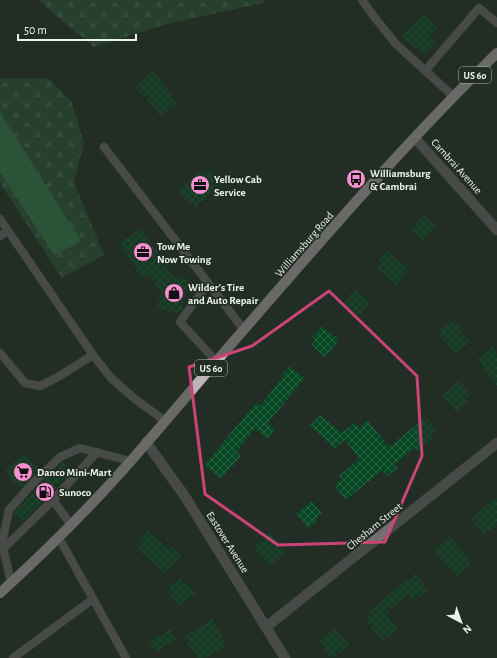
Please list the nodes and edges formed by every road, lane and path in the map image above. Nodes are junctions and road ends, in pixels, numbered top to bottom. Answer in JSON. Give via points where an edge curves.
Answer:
{"nodes":[{"id":1,"x":362,"y":0,"type":"edge"},
{"id":2,"x":497,"y":23,"type":"edge"},
{"id":3,"x":497,"y":53,"type":"edge"},
{"id":4,"x":425,"y":71,"type":"junction"},
{"id":5,"x":453,"y":96,"type":"junction"},
{"id":6,"x":415,"y":138,"type":"junction"},
{"id":7,"x":104,"y":148,"type":"dead end"},
{"id":8,"x":0,"y":219,"type":"edge"},
{"id":9,"x":497,"y":230,"type":"edge"},
{"id":10,"x":7,"y":231,"type":"junction"},
{"id":11,"x":0,"y":236,"type":"edge"},
{"id":12,"x":208,"y":283,"type":"junction"},
{"id":13,"x":244,"y":330,"type":"junction"},
{"id":14,"x":0,"y":353,"type":"edge"},
{"id":15,"x":93,"y":355,"type":"junction"},
{"id":16,"x":216,"y":361,"type":"junction"},
{"id":17,"x":165,"y":421,"type":"junction"},
{"id":18,"x":146,"y":442,"type":"junction"},
{"id":19,"x":497,"y":443,"type":"edge"},
{"id":20,"x":98,"y":452,"type":"junction"},
{"id":21,"x":130,"y":461,"type":"junction"},
{"id":22,"x":53,"y":500,"type":"junction"},
{"id":23,"x":71,"y":526,"type":"junction"},
{"id":24,"x":59,"y":538,"type":"junction"},
{"id":25,"x":4,"y":549,"type":"junction"},
{"id":26,"x":11,"y":582,"type":"junction"},
{"id":27,"x":0,"y":593,"type":"edge"},
{"id":28,"x":93,"y":599,"type":"junction"},
{"id":29,"x":266,"y":627,"type":"junction"},
{"id":30,"x":13,"y":658,"type":"edge"},
{"id":31,"x":126,"y":658,"type":"edge"},
{"id":32,"x":285,"y":658,"type":"edge"}],
"edges":[{"from":1,"to":4,"type":"lane","via":[[396,44]]},
{"from":2,"to":4,"type":"lane","via":[[479,8]]},
{"from":3,"to":5,"type":"main road","name":"Williamsburg Road","number":"US 60"},
{"from":4,"to":5,"type":"lane"},
{"from":5,"to":6,"type":"main road","name":"Williamsburg Road","number":"US 60"},
{"from":6,"to":9,"type":"street","name":"Cambrai Avenue"},
{"from":6,"to":13,"type":"main road","name":"Williamsburg Road","number":"US 60"},
{"from":7,"to":12,"type":"lane"},
{"from":8,"to":10,"type":"lane"},
{"from":10,"to":11,"type":"lane"},
{"from":10,"to":15,"type":"lane"},
{"from":12,"to":13,"type":"lane"},
{"from":12,"to":16,"type":"lane","via":[[180,322]]},
{"from":13,"to":16,"type":"main road","name":"Williamsburg Road","number":"US 60"},
{"from":14,"to":15,"type":"lane","via":[[25,383],[40,386]]},
{"from":15,"to":17,"type":"lane","via":[[111,378]]},
{"from":16,"to":17,"type":"main road","name":"Williamsburg Road","number":"US 60"},
{"from":17,"to":18,"type":"main road","name":"Williamsburg Road","number":"US 60"},
{"from":18,"to":21,"type":"main road","name":"Williamsburg Road","number":"US 60"},
{"from":18,"to":29,"type":"street","name":"Eastover Avenue","via":[[184,495]]},
{"from":19,"to":29,"type":"street","name":"Chesham Street"},
{"from":20,"to":21,"type":"lane"},
{"from":20,"to":22,"type":"lane"},
{"from":20,"to":25,"type":"lane","via":[[80,448],[60,458],[29,488],[9,510],[2,543]]},
{"from":21,"to":23,"type":"main road","name":"Williamsburg Road","number":"US 60"},
{"from":22,"to":23,"type":"lane"},
{"from":22,"to":25,"type":"lane"},
{"from":23,"to":24,"type":"main road","name":"Williamsburg Road","number":"US 60"},
{"from":24,"to":26,"type":"main road","name":"Williamsburg Road","number":"US 60"},
{"from":24,"to":28,"type":"lane"},
{"from":25,"to":26,"type":"lane"},
{"from":26,"to":27,"type":"main road","name":"Williamsburg Road","number":"US 60"},
{"from":28,"to":30,"type":"lane"},
{"from":28,"to":31,"type":"lane"},
{"from":29,"to":32,"type":"street","name":"Eastover Avenue"}]}
